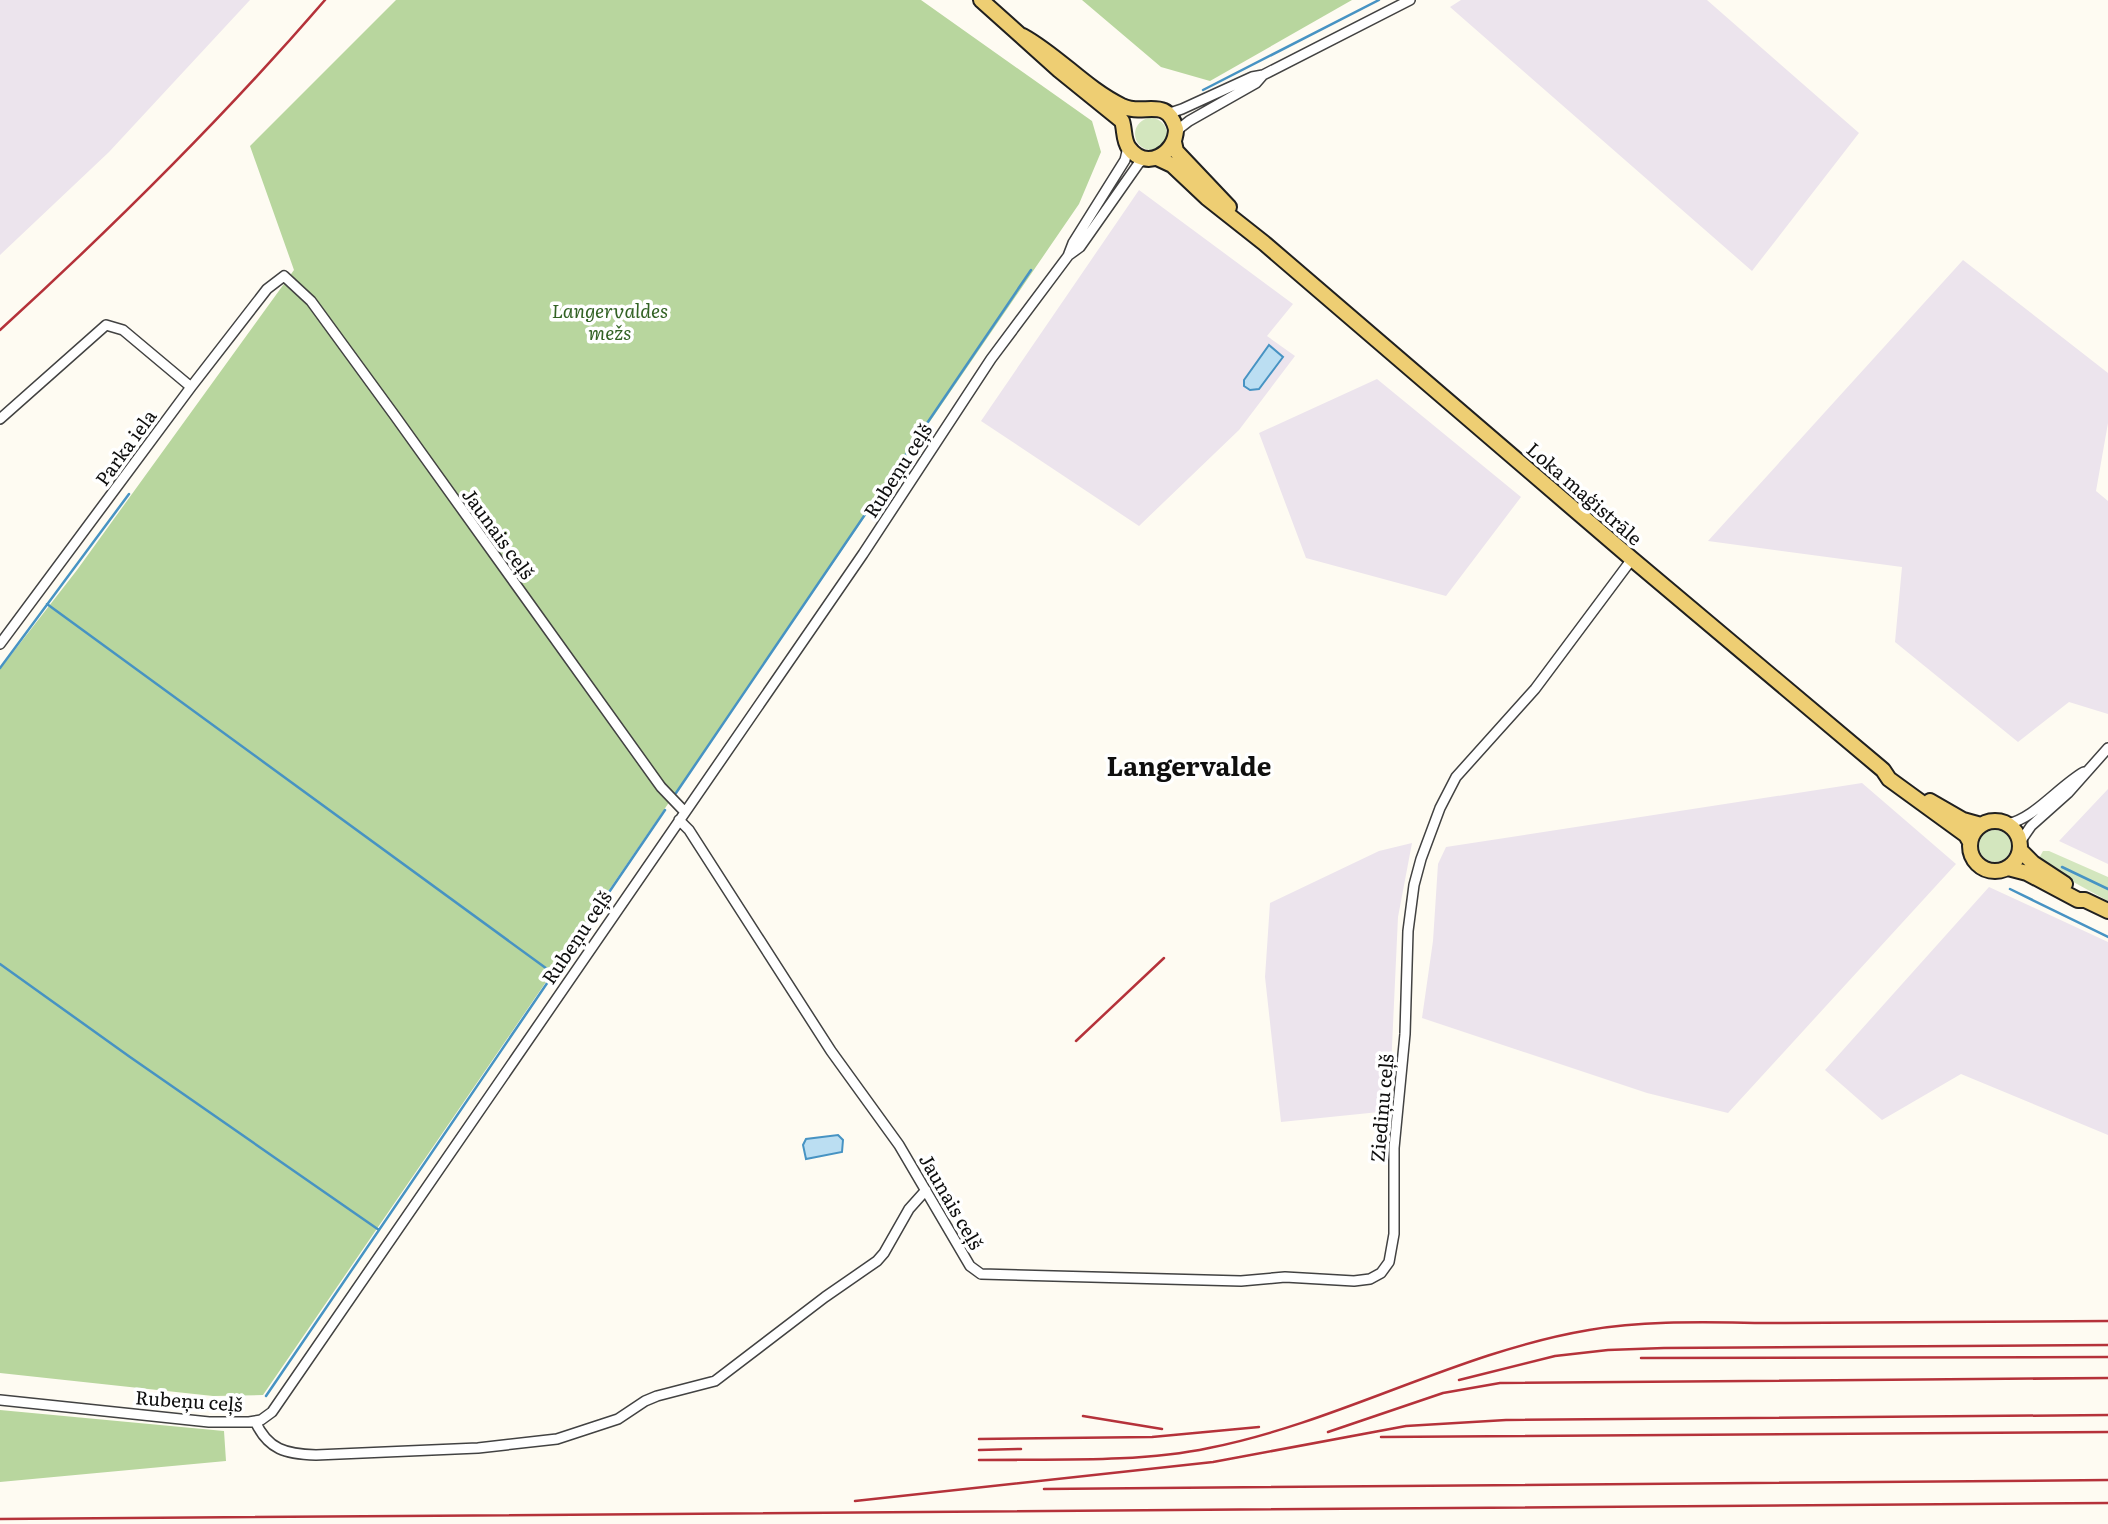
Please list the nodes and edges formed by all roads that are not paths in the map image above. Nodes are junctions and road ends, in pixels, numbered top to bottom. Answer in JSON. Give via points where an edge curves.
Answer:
{"nodes":[{"id":1,"x":981,"y":0,"type":"edge"},
{"id":2,"x":1410,"y":0,"type":"edge"},
{"id":3,"x":1023,"y":36,"type":"junction"},
{"id":4,"x":1263,"y":75,"type":"junction"},
{"id":5,"x":1138,"y":110,"type":"junction"},
{"id":6,"x":1167,"y":114,"type":"junction"},
{"id":7,"x":1125,"y":128,"type":"junction"},
{"id":8,"x":1175,"y":139,"type":"junction"},
{"id":9,"x":1128,"y":147,"type":"junction"},
{"id":10,"x":1151,"y":158,"type":"junction"},
{"id":11,"x":1264,"y":243,"type":"junction"},
{"id":12,"x":1068,"y":256,"type":"junction"},
{"id":13,"x":284,"y":276,"type":"joint"},
{"id":14,"x":191,"y":387,"type":"junction"},
{"id":15,"x":0,"y":419,"type":"edge"},
{"id":16,"x":1632,"y":559,"type":"junction"},
{"id":17,"x":0,"y":644,"type":"edge"},
{"id":18,"x":2108,"y":748,"type":"edge"},
{"id":19,"x":1883,"y":770,"type":"junction"},
{"id":20,"x":2086,"y":771,"type":"junction"},
{"id":21,"x":682,"y":816,"type":"junction"},
{"id":22,"x":2007,"y":824,"type":"junction"},
{"id":23,"x":1981,"y":825,"type":"junction"},
{"id":24,"x":1970,"y":842,"type":"junction"},
{"id":25,"x":2020,"y":846,"type":"junction"},
{"id":26,"x":2008,"y":868,"type":"junction"},
{"id":27,"x":2085,"y":900,"type":"junction"},
{"id":28,"x":2108,"y":911,"type":"edge"},
{"id":29,"x":926,"y":1190,"type":"junction"},
{"id":30,"x":1370,"y":1279,"type":"joint"},
{"id":31,"x":0,"y":1401,"type":"edge"},
{"id":32,"x":255,"y":1421,"type":"junction"}],
"edges":[{"from":1,"to":3,"type":"main road"},
{"from":2,"to":4,"type":"street"},
{"from":3,"to":5,"type":"main road","via":[[1120,106]]},
{"from":3,"to":7,"type":"main road"},
{"from":4,"to":6,"type":"street"},
{"from":4,"to":8,"type":"street","via":[[1189,121]]},
{"from":5,"to":6,"type":"main road","via":[[1156,108]]},
{"from":5,"to":7,"type":"main road"},
{"from":6,"to":8,"type":"main road","name":"Loka maģistrāle","via":[[1174,124]]},
{"from":7,"to":9,"type":"main road"},
{"from":8,"to":10,"type":"main road","via":[[1168,152]]},
{"from":8,"to":11,"type":"main road","name":"Loka maģistrāle","via":[[1176,151]]},
{"from":9,"to":10,"type":"main road","name":"Loka maģistrāle"},
{"from":9,"to":12,"type":"street","name":"Rubeņu ceļš","via":[[1125,160]]},
{"from":10,"to":11,"type":"main road","name":"Loka maģistrāle","via":[[1172,165]]},
{"from":10,"to":12,"type":"street","name":"Rubeņu ceļš","via":[[1139,163],[1080,247]]},
{"from":11,"to":16,"type":"main road","name":"Loka maģistrāle"},
{"from":12,"to":21,"type":"street","name":"Rubeņu ceļš","via":[[991,359]]},
{"from":13,"to":14,"type":"street","name":"Parka iela","via":[[267,289]]},
{"from":13,"to":21,"type":"street","name":"Jaunais ceļš","via":[[318,311]]},
{"from":14,"to":15,"type":"street","via":[[123,330],[106,325]]},
{"from":14,"to":17,"type":"street","name":"Parka iela"},
{"from":16,"to":19,"type":"main road","name":"Loka maģistrāle"},
{"from":16,"to":30,"type":"street","name":"Ziediņu ceļš","via":[[1535,689],[1456,777],[1421,859],[1408,931],[1405,1034],[1394,1149],[1394,1234],[1389,1262]]},
{"from":18,"to":20,"type":"street"},
{"from":19,"to":23,"type":"main road","name":"Loka maģistrāle","via":[[1963,820]]},
{"from":19,"to":24,"type":"main road","name":"Loka maģistrāle"},
{"from":20,"to":22,"type":"street"},
{"from":20,"to":25,"type":"street","via":[[2031,825]]},
{"from":21,"to":29,"type":"street","name":"Jaunais ceļš","via":[[831,1051]]},
{"from":21,"to":32,"type":"street","name":"Rubeņu ceļš","via":[[283,1398],[272,1412]]},
{"from":22,"to":23,"type":"main road","name":"Loka maģistrāle"},
{"from":22,"to":25,"type":"main road","name":"Loka maģistrāle","via":[[2018,835]]},
{"from":23,"to":24,"type":"main road"},
{"from":24,"to":26,"type":"main road","name":"Loka maģistrāle","via":[[1978,865],[1993,871]]},
{"from":25,"to":26,"type":"main road","via":[[2018,857]]},
{"from":25,"to":27,"type":"main road","name":"Loka maģistrāle","via":[[2033,863]]},
{"from":26,"to":27,"type":"main road","name":"Loka maģistrāle"},
{"from":27,"to":28,"type":"main road","name":"Loka maģistrāle"},
{"from":29,"to":30,"type":"street","name":"Jaunais ceļš","via":[[970,1266],[981,1274],[1241,1281]]},
{"from":29,"to":32,"type":"street","via":[[877,1261],[715,1381],[657,1396],[618,1419],[557,1439],[478,1448],[316,1455],[280,1449],[262,1435]]},
{"from":31,"to":32,"type":"street","name":"Rubeņu ceļš","via":[[209,1422]]}]}
